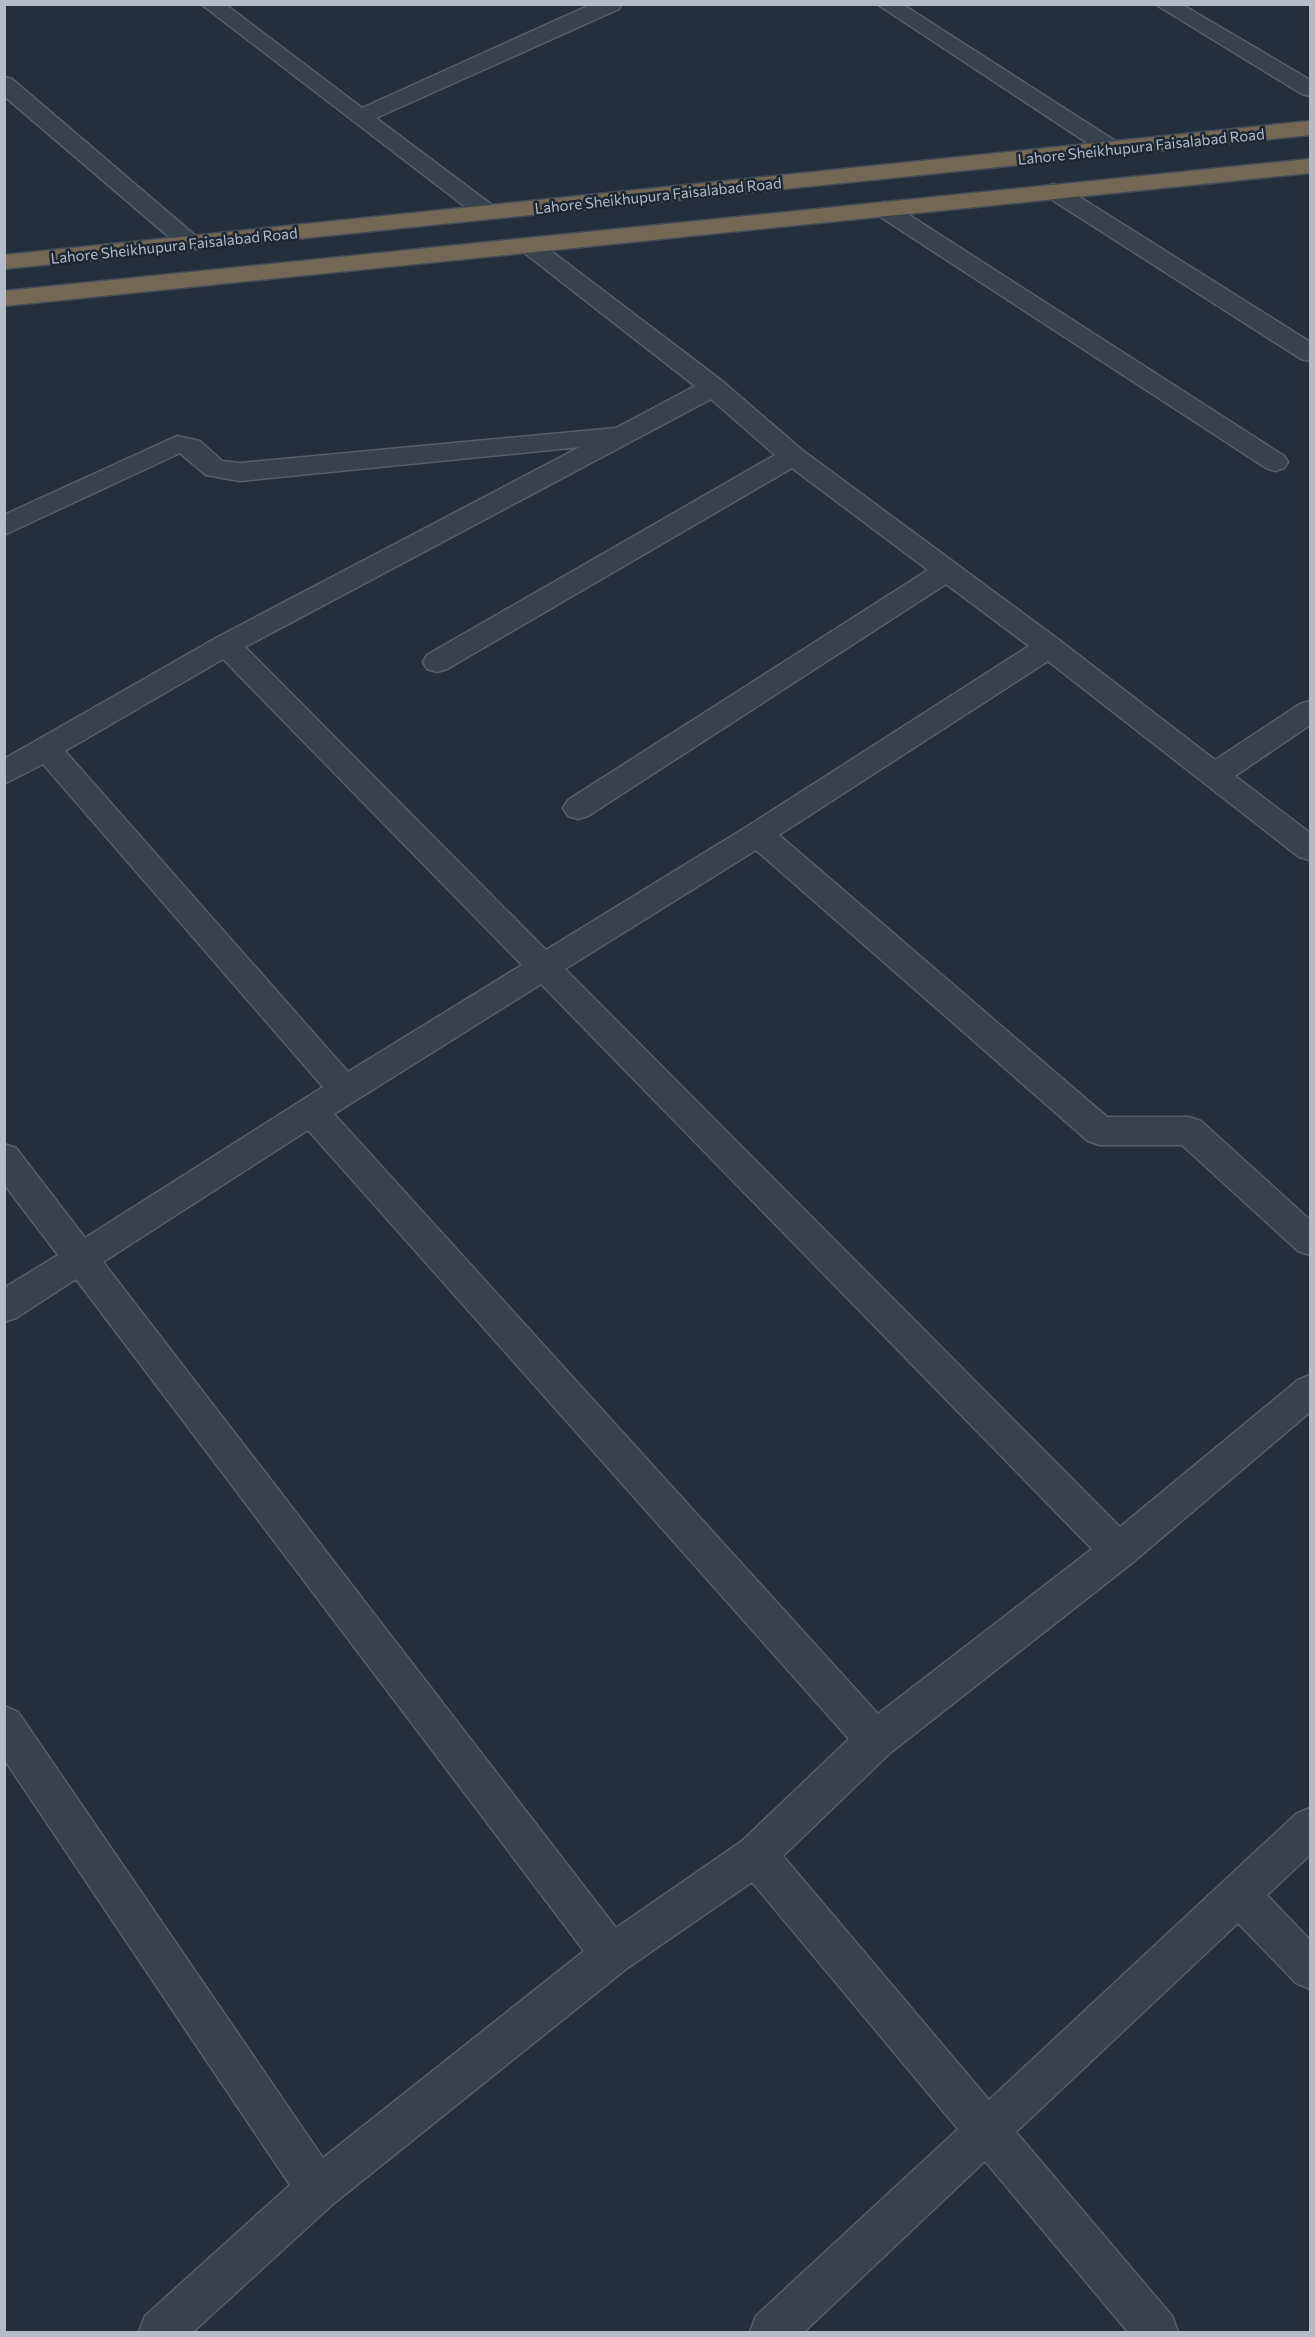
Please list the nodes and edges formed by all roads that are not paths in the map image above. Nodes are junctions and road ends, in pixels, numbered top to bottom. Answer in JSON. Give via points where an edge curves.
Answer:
{"nodes":[{"id":1,"x":250,"y":4,"type":"edge"},
{"id":2,"x":611,"y":4,"type":"edge"},
{"id":3,"x":888,"y":4,"type":"edge"},
{"id":4,"x":1165,"y":4,"type":"edge"},
{"id":5,"x":218,"y":9,"type":"edge"},
{"id":6,"x":4,"y":84,"type":"edge"},
{"id":7,"x":1311,"y":89,"type":"edge"},
{"id":8,"x":360,"y":117,"type":"junction"},
{"id":9,"x":1311,"y":128,"type":"edge"},
{"id":10,"x":1112,"y":149,"type":"junction"},
{"id":11,"x":1311,"y":166,"type":"edge"},
{"id":12,"x":1054,"y":191,"type":"junction"},
{"id":13,"x":884,"y":209,"type":"junction"},
{"id":14,"x":488,"y":213,"type":"junction"},
{"id":15,"x":189,"y":243,"type":"junction"},
{"id":16,"x":530,"y":246,"type":"junction"},
{"id":17,"x":4,"y":262,"type":"edge"},
{"id":18,"x":4,"y":298,"type":"edge"},
{"id":19,"x":1311,"y":353,"type":"edge"},
{"id":20,"x":713,"y":387,"type":"junction"},
{"id":21,"x":629,"y":433,"type":"junction"},
{"id":22,"x":793,"y":456,"type":"junction"},
{"id":23,"x":1275,"y":462,"type":"dead end"},
{"id":24,"x":4,"y":526,"type":"edge"},
{"id":25,"x":947,"y":571,"type":"junction"},
{"id":26,"x":226,"y":645,"type":"junction"},
{"id":27,"x":1049,"y":647,"type":"junction"},
{"id":28,"x":437,"y":662,"type":"dead end"},
{"id":29,"x":1311,"y":711,"type":"edge"},
{"id":30,"x":47,"y":750,"type":"junction"},
{"id":31,"x":4,"y":773,"type":"edge"},
{"id":32,"x":1215,"y":775,"type":"junction"},
{"id":33,"x":578,"y":808,"type":"dead end"},
{"id":34,"x":758,"y":834,"type":"junction"},
{"id":35,"x":1311,"y":849,"type":"edge"},
{"id":36,"x":545,"y":967,"type":"junction"},
{"id":37,"x":345,"y":1090,"type":"junction"},
{"id":38,"x":311,"y":1111,"type":"junction"},
{"id":39,"x":4,"y":1158,"type":"edge"},
{"id":40,"x":1311,"y":1241,"type":"edge"},
{"id":41,"x":80,"y":1260,"type":"junction"},
{"id":42,"x":4,"y":1307,"type":"edge"},
{"id":43,"x":1311,"y":1391,"type":"edge"},
{"id":44,"x":1119,"y":1551,"type":"junction"},
{"id":45,"x":4,"y":1725,"type":"edge"},
{"id":46,"x":876,"y":1740,"type":"junction"},
{"id":47,"x":1311,"y":1828,"type":"edge"},
{"id":48,"x":756,"y":1855,"type":"junction"},
{"id":49,"x":1239,"y":1895,"type":"junction"},
{"id":50,"x":612,"y":1955,"type":"junction"},
{"id":51,"x":1311,"y":1969,"type":"edge"},
{"id":52,"x":987,"y":2131,"type":"junction"},
{"id":53,"x":318,"y":2189,"type":"junction"},
{"id":54,"x":794,"y":2325,"type":"edge"},
{"id":55,"x":161,"y":2332,"type":"edge"},
{"id":56,"x":1156,"y":2332,"type":"edge"}],
"edges":[{"from":1,"to":5,"type":"street"},
{"from":2,"to":8,"type":"street"},
{"from":3,"to":10,"type":"street"},
{"from":4,"to":7,"type":"street"},
{"from":5,"to":8,"type":"street"},
{"from":6,"to":15,"type":"street"},
{"from":8,"to":14,"type":"street"},
{"from":9,"to":10,"type":"highway","name":"Lahore Sheikhupura Faisalabad Road"},
{"from":10,"to":14,"type":"highway","name":"Lahore Sheikhupura Faisalabad Road"},
{"from":11,"to":12,"type":"highway","name":"Lahore Sheikhupura Faisalabad Road"},
{"from":12,"to":13,"type":"highway","name":"Lahore Sheikhupura Faisalabad Road"},
{"from":12,"to":19,"type":"street"},
{"from":13,"to":16,"type":"highway","name":"Lahore Sheikhupura Faisalabad Road"},
{"from":13,"to":23,"type":"street"},
{"from":14,"to":15,"type":"highway","name":"Lahore Sheikhupura Faisalabad Road"},
{"from":15,"to":17,"type":"highway","name":"Lahore Sheikhupura Faisalabad Road"},
{"from":16,"to":18,"type":"highway","name":"Lahore Sheikhupura Faisalabad Road"},
{"from":16,"to":20,"type":"street"},
{"from":20,"to":21,"type":"street"},
{"from":20,"to":22,"type":"street"},
{"from":21,"to":24,"type":"street","via":[[240,472],[215,469],[192,447],[177,444]]},
{"from":21,"to":26,"type":"street"},
{"from":22,"to":25,"type":"street"},
{"from":22,"to":28,"type":"street"},
{"from":25,"to":27,"type":"street"},
{"from":25,"to":33,"type":"street"},
{"from":26,"to":30,"type":"street"},
{"from":26,"to":36,"type":"street"},
{"from":27,"to":32,"type":"street"},
{"from":27,"to":34,"type":"street"},
{"from":29,"to":32,"type":"street"},
{"from":30,"to":31,"type":"street"},
{"from":30,"to":37,"type":"street"},
{"from":32,"to":35,"type":"street"},
{"from":34,"to":36,"type":"street"},
{"from":34,"to":40,"type":"street","via":[[1100,1131],[1189,1131]]},
{"from":36,"to":37,"type":"street"},
{"from":36,"to":44,"type":"street"},
{"from":37,"to":38,"type":"street"},
{"from":38,"to":41,"type":"street"},
{"from":38,"to":46,"type":"street"},
{"from":39,"to":41,"type":"street"},
{"from":41,"to":42,"type":"street"},
{"from":41,"to":50,"type":"street"},
{"from":43,"to":44,"type":"street"},
{"from":44,"to":46,"type":"street"},
{"from":45,"to":53,"type":"street"},
{"from":46,"to":48,"type":"street"},
{"from":47,"to":49,"type":"street"},
{"from":48,"to":50,"type":"street"},
{"from":48,"to":52,"type":"street"},
{"from":49,"to":51,"type":"street"},
{"from":49,"to":52,"type":"street"},
{"from":50,"to":53,"type":"street"},
{"from":52,"to":54,"type":"street"},
{"from":52,"to":56,"type":"street"},
{"from":53,"to":55,"type":"street"}]}
